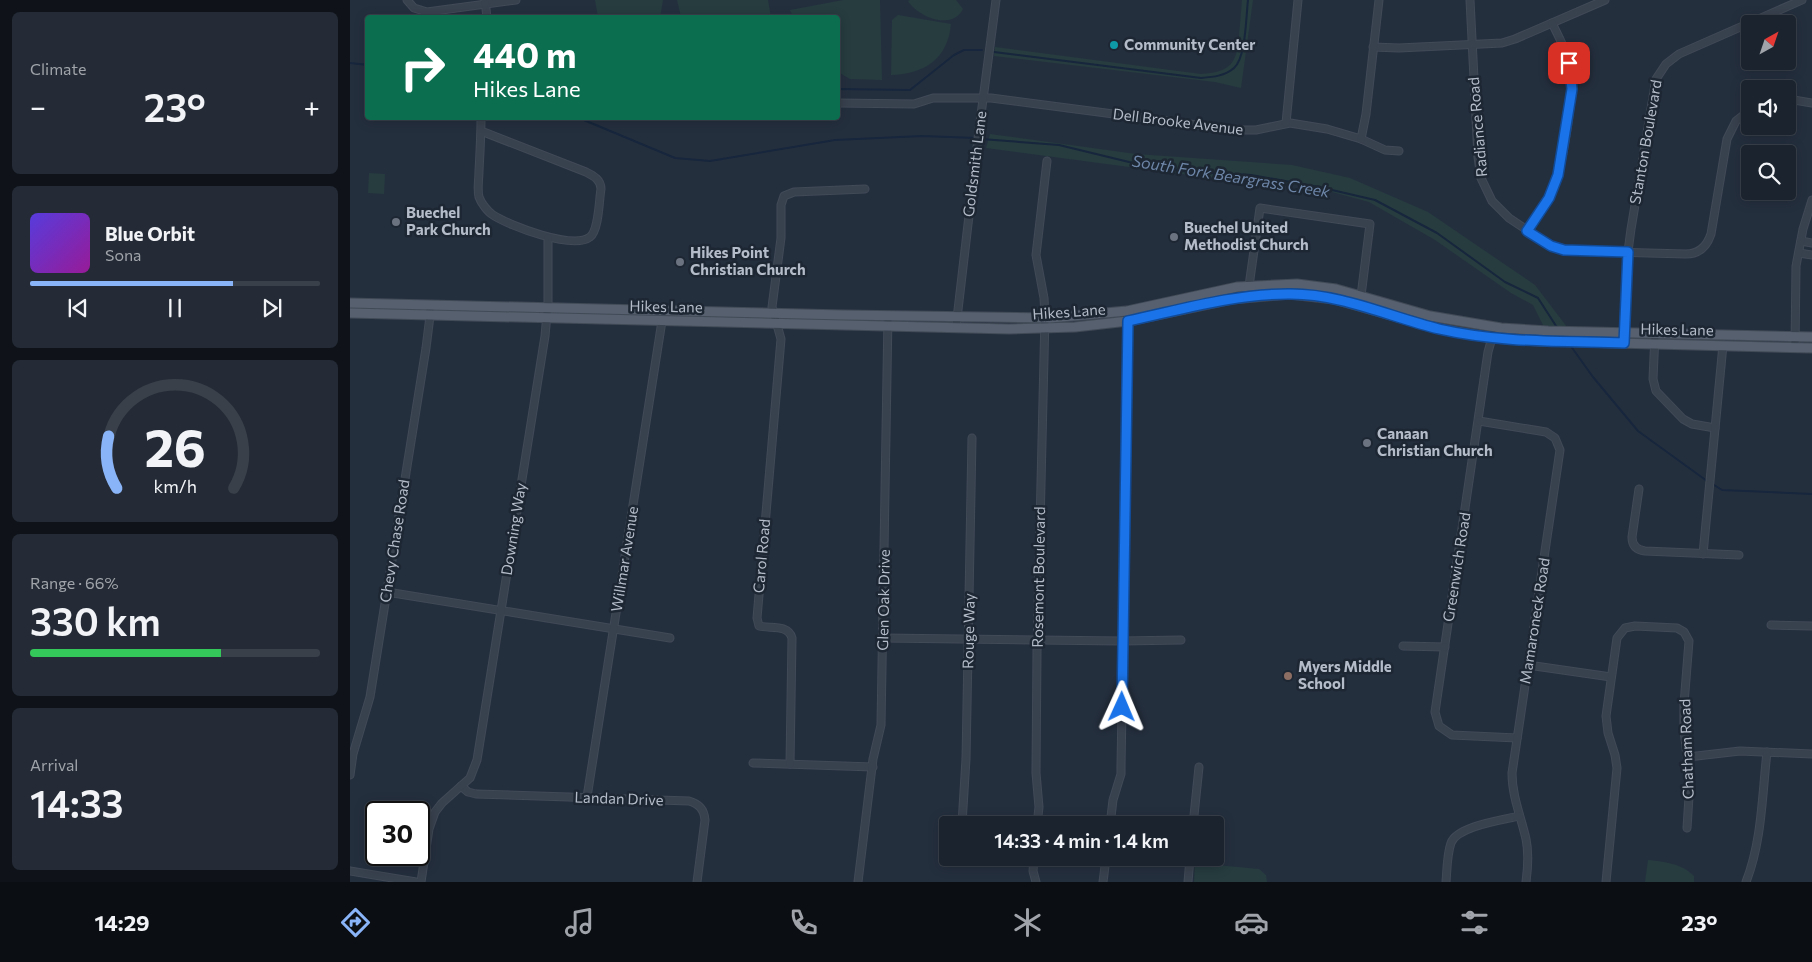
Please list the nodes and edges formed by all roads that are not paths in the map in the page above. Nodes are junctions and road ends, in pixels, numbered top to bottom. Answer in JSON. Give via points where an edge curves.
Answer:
{"nodes":[{"id":1,"x":407,"y":0,"type":"edge"},
{"id":2,"x":516,"y":0,"type":"edge"},
{"id":3,"x":996,"y":0,"type":"edge"},
{"id":4,"x":1298,"y":0,"type":"edge"},
{"id":5,"x":1379,"y":0,"type":"edge"},
{"id":6,"x":1470,"y":0,"type":"edge"},
{"id":7,"x":1604,"y":0,"type":"edge"},
{"id":8,"x":1802,"y":0,"type":"edge"},
{"id":9,"x":485,"y":2,"type":"edge"},
{"id":10,"x":487,"y":15,"type":"edge"},
{"id":11,"x":1552,"y":23,"type":"junction"},
{"id":12,"x":1472,"y":45,"type":"junction"},
{"id":13,"x":1373,"y":47,"type":"junction"},
{"id":14,"x":984,"y":98,"type":"junction"},
{"id":15,"x":1796,"y":100,"type":"edge"},
{"id":16,"x":840,"y":102,"type":"edge"},
{"id":17,"x":1812,"y":102,"type":"edge"},
{"id":18,"x":1741,"y":117,"type":"edge"},
{"id":19,"x":481,"y":120,"type":"edge"},
{"id":20,"x":1286,"y":123,"type":"junction"},
{"id":21,"x":481,"y":131,"type":"junction"},
{"id":22,"x":1361,"y":139,"type":"junction"},
{"id":23,"x":1399,"y":151,"type":"dead end"},
{"id":24,"x":1047,"y":161,"type":"dead end"},
{"id":25,"x":866,"y":189,"type":"dead end"},
{"id":26,"x":1812,"y":200,"type":"edge"},
{"id":27,"x":1527,"y":231,"type":"junction"},
{"id":28,"x":548,"y":238,"type":"junction"},
{"id":29,"x":1800,"y":241,"type":"junction"},
{"id":30,"x":1812,"y":243,"type":"edge"},
{"id":31,"x":1628,"y":252,"type":"junction"},
{"id":32,"x":1798,"y":253,"type":"junction"},
{"id":33,"x":1812,"y":255,"type":"edge"},
{"id":34,"x":1249,"y":286,"type":"junction"},
{"id":35,"x":1361,"y":296,"type":"junction"},
{"id":36,"x":350,"y":303,"type":"edge"},
{"id":37,"x":430,"y":305,"type":"junction"},
{"id":38,"x":548,"y":307,"type":"junction"},
{"id":39,"x":1127,"y":311,"type":"junction"},
{"id":40,"x":350,"y":313,"type":"edge"},
{"id":41,"x":774,"y":313,"type":"junction"},
{"id":42,"x":430,"y":316,"type":"junction"},
{"id":43,"x":888,"y":316,"type":"junction"},
{"id":44,"x":957,"y":317,"type":"junction"},
{"id":45,"x":546,"y":318,"type":"junction"},
{"id":46,"x":1045,"y":318,"type":"junction"},
{"id":47,"x":662,"y":321,"type":"junction"},
{"id":48,"x":1128,"y":321,"type":"junction"},
{"id":49,"x":777,"y":324,"type":"junction"},
{"id":50,"x":888,"y":327,"type":"junction"},
{"id":51,"x":956,"y":327,"type":"junction"},
{"id":52,"x":1495,"y":327,"type":"junction"},
{"id":53,"x":1044,"y":328,"type":"junction"},
{"id":54,"x":1625,"y":333,"type":"junction"},
{"id":55,"x":1656,"y":334,"type":"junction"},
{"id":56,"x":1795,"y":337,"type":"junction"},
{"id":57,"x":1812,"y":337,"type":"edge"},
{"id":58,"x":1492,"y":338,"type":"junction"},
{"id":59,"x":1624,"y":343,"type":"junction"},
{"id":60,"x":1655,"y":344,"type":"junction"},
{"id":61,"x":1723,"y":345,"type":"junction"},
{"id":62,"x":1795,"y":347,"type":"junction"},
{"id":63,"x":1812,"y":348,"type":"edge"},
{"id":64,"x":1479,"y":421,"type":"junction"},
{"id":65,"x":1715,"y":428,"type":"junction"},
{"id":66,"x":972,"y":438,"type":"dead end"},
{"id":67,"x":1639,"y":490,"type":"dead end"},
{"id":68,"x":1703,"y":554,"type":"junction"},
{"id":69,"x":1739,"y":555,"type":"dead end"},
{"id":70,"x":387,"y":592,"type":"junction"},
{"id":71,"x":501,"y":610,"type":"junction"},
{"id":72,"x":1771,"y":625,"type":"dead end"},
{"id":73,"x":1812,"y":626,"type":"edge"},
{"id":74,"x":614,"y":628,"type":"junction"},
{"id":75,"x":670,"y":638,"type":"dead end"},
{"id":76,"x":883,"y":638,"type":"junction"},
{"id":77,"x":968,"y":639,"type":"junction"},
{"id":78,"x":1038,"y":640,"type":"junction"},
{"id":79,"x":1181,"y":640,"type":"dead end"},
{"id":80,"x":1122,"y":641,"type":"junction"},
{"id":81,"x":1403,"y":646,"type":"dead end"},
{"id":82,"x":1445,"y":647,"type":"junction"},
{"id":83,"x":1528,"y":665,"type":"junction"},
{"id":84,"x":1611,"y":677,"type":"junction"},
{"id":85,"x":1517,"y":738,"type":"junction"},
{"id":86,"x":1767,"y":752,"type":"junction"},
{"id":87,"x":1812,"y":754,"type":"edge"},
{"id":88,"x":1688,"y":757,"type":"junction"},
{"id":89,"x":754,"y":763,"type":"dead end"},
{"id":90,"x":790,"y":764,"type":"junction"},
{"id":91,"x":873,"y":767,"type":"junction"},
{"id":92,"x":1199,"y":767,"type":"dead end"},
{"id":93,"x":350,"y":775,"type":"edge"},
{"id":94,"x":461,"y":786,"type":"junction"},
{"id":95,"x":587,"y":797,"type":"junction"},
{"id":96,"x":962,"y":816,"type":"edge"},
{"id":97,"x":1038,"y":816,"type":"edge"},
{"id":98,"x":1111,"y":816,"type":"edge"},
{"id":99,"x":1194,"y":816,"type":"edge"},
{"id":100,"x":1519,"y":816,"type":"junction"},
{"id":101,"x":1687,"y":828,"type":"dead end"},
{"id":102,"x":1033,"y":866,"type":"edge"},
{"id":103,"x":1105,"y":866,"type":"edge"},
{"id":104,"x":1189,"y":866,"type":"edge"},
{"id":105,"x":350,"y":871,"type":"edge"},
{"id":106,"x":416,"y":882,"type":"edge"},
{"id":107,"x":421,"y":882,"type":"edge"},
{"id":108,"x":697,"y":882,"type":"edge"},
{"id":109,"x":858,"y":882,"type":"edge"},
{"id":110,"x":1036,"y":882,"type":"edge"},
{"id":111,"x":1103,"y":882,"type":"edge"},
{"id":112,"x":1188,"y":882,"type":"edge"},
{"id":113,"x":1446,"y":882,"type":"edge"},
{"id":114,"x":1526,"y":882,"type":"edge"},
{"id":115,"x":1606,"y":882,"type":"edge"},
{"id":116,"x":1746,"y":882,"type":"edge"}],
"edges":[{"from":1,"to":9,"type":"street","via":[[414,8],[427,12]]},
{"from":2,"to":9,"type":"street"},
{"from":3,"to":14,"type":"street","name":"Goldsmith Lane"},
{"from":4,"to":20,"type":"street"},
{"from":5,"to":13,"type":"street"},
{"from":6,"to":12,"type":"street","name":"Radiance Road"},
{"from":7,"to":11,"type":"street"},
{"from":8,"to":31,"type":"street","name":"Stanton Boulevard","via":[[1679,54],[1660,70],[1653,91]]},
{"from":9,"to":10,"type":"street"},
{"from":11,"to":12,"type":"street","via":[[1508,42]]},
{"from":11,"to":27,"type":"street","via":[[1569,63],[1572,89],[1556,182]]},
{"from":12,"to":13,"type":"street"},
{"from":12,"to":27,"type":"street","name":"Radiance Road","via":[[1481,178],[1500,211]]},
{"from":13,"to":22,"type":"street"},
{"from":14,"to":16,"type":"street","name":"Dell Brooke Avenue","via":[[933,98],[914,104]]},
{"from":14,"to":20,"type":"street","name":"Dell Brooke Avenue","via":[[1236,130],[1256,130]]},
{"from":14,"to":44,"type":"street","name":"Goldsmith Lane"},
{"from":15,"to":17,"type":"street"},
{"from":18,"to":31,"type":"street","name":"Radiance Road","via":[[1726,139],[1711,234],[1706,245],[1690,254]]},
{"from":19,"to":21,"type":"street"},
{"from":20,"to":22,"type":"street","name":"Dell Brooke Avenue","via":[[1327,128]]},
{"from":21,"to":28,"type":"street","via":[[478,184],[481,200],[494,216]]},
{"from":21,"to":28,"type":"street","via":[[586,172],[600,183],[596,229],[592,236],[582,240]]},
{"from":22,"to":23,"type":"street","name":"Dell Brooke Avenue","via":[[1385,150]]},
{"from":24,"to":46,"type":"street","name":"Rosemont Boulevard","via":[[1036,255]]},
{"from":25,"to":41,"type":"street","via":[[801,191],[784,196],[772,307]]},
{"from":26,"to":29,"type":"street"},
{"from":27,"to":31,"type":"street","name":"Radiance Road","via":[[1564,250]]},
{"from":28,"to":38,"type":"street","name":"Downing Way"},
{"from":29,"to":30,"type":"street"},
{"from":29,"to":32,"type":"street"},
{"from":31,"to":54,"type":"street","name":"Stanton Boulevard"},
{"from":32,"to":33,"type":"street"},
{"from":32,"to":56,"type":"street"},
{"from":34,"to":35,"type":"main road","name":"Hikes Lane","via":[[1317,286]]},
{"from":34,"to":35,"type":"street","via":[[1260,208],[1370,224]]},
{"from":34,"to":39,"type":"main road","name":"Hikes Lane"},
{"from":35,"to":52,"type":"main road","name":"Hikes Lane","via":[[1430,316]]},
{"from":36,"to":37,"type":"main road","name":"Hikes Lane"},
{"from":37,"to":38,"type":"main road","name":"Hikes Lane"},
{"from":37,"to":42,"type":"street","name":"Chevy Chase Road"},
{"from":38,"to":41,"type":"main road","name":"Hikes Lane"},
{"from":38,"to":45,"type":"street","name":"Downing Way"},
{"from":39,"to":46,"type":"main road","name":"Hikes Lane"},
{"from":39,"to":48,"type":"street"},
{"from":40,"to":42,"type":"main road","name":"Hikes Lane"},
{"from":41,"to":43,"type":"main road","name":"Hikes Lane"},
{"from":41,"to":49,"type":"street"},
{"from":42,"to":45,"type":"main road","name":"Hikes Lane"},
{"from":42,"to":70,"type":"street","name":"Chevy Chase Road"},
{"from":43,"to":44,"type":"main road","name":"Hikes Lane"},
{"from":43,"to":50,"type":"street","name":"Glen Oak Drive"},
{"from":44,"to":46,"type":"main road","name":"Hikes Lane"},
{"from":44,"to":51,"type":"street","name":"Goldsmith Lane"},
{"from":45,"to":47,"type":"main road","name":"Hikes Lane"},
{"from":45,"to":71,"type":"street","name":"Downing Way"},
{"from":46,"to":53,"type":"street","name":"Rosemont Boulevard"},
{"from":47,"to":49,"type":"main road","name":"Hikes Lane"},
{"from":47,"to":74,"type":"street","name":"Willmar Avenue"},
{"from":48,"to":53,"type":"main road","name":"Hikes Lane"},
{"from":48,"to":58,"type":"main road","name":"Hikes Lane","via":[[1232,299],[1290,294],[1334,300],[1440,329]]},
{"from":48,"to":80,"type":"street"},
{"from":49,"to":50,"type":"main road","name":"Hikes Lane"},
{"from":49,"to":90,"type":"street","name":"Carol Road","via":[[781,339],[757,622],[765,628],[786,630],[792,638]]},
{"from":50,"to":51,"type":"main road","name":"Hikes Lane"},
{"from":50,"to":76,"type":"street","name":"Glen Oak Drive"},
{"from":51,"to":53,"type":"main road","name":"Hikes Lane"},
{"from":52,"to":54,"type":"main road","name":"Hikes Lane"},
{"from":52,"to":58,"type":"street","name":"Greenwich Road"},
{"from":53,"to":78,"type":"street","name":"Rosemont Boulevard"},
{"from":54,"to":55,"type":"main road","name":"Hikes Lane"},
{"from":54,"to":59,"type":"street","name":"Stanton Boulevard"},
{"from":55,"to":56,"type":"main road","name":"Hikes Lane"},
{"from":55,"to":60,"type":"street"},
{"from":56,"to":57,"type":"main road","name":"Hikes Lane"},
{"from":56,"to":62,"type":"street"},
{"from":58,"to":59,"type":"main road","name":"Hikes Lane"},
{"from":58,"to":64,"type":"street","name":"Greenwich Road"},
{"from":59,"to":60,"type":"main road","name":"Hikes Lane"},
{"from":60,"to":61,"type":"main road","name":"Hikes Lane"},
{"from":60,"to":65,"type":"street","via":[[1653,381],[1660,396],[1687,422]]},
{"from":61,"to":62,"type":"main road","name":"Hikes Lane"},
{"from":61,"to":65,"type":"street"},
{"from":62,"to":63,"type":"main road","name":"Hikes Lane"},
{"from":64,"to":82,"type":"street","name":"Greenwich Road"},
{"from":64,"to":83,"type":"street","name":"Mamaroneck Road","via":[[1546,432],[1555,438],[1559,446],[1560,457]]},
{"from":65,"to":68,"type":"street"},
{"from":66,"to":77,"type":"street","name":"Rouge Way"},
{"from":67,"to":68,"type":"street","via":[[1632,537],[1636,548]]},
{"from":68,"to":69,"type":"street"},
{"from":70,"to":71,"type":"street"},
{"from":70,"to":93,"type":"street","name":"Chevy Chase Road","via":[[370,697]]},
{"from":71,"to":74,"type":"street"},
{"from":71,"to":94,"type":"street","name":"Downing Way","via":[[477,760],[470,778]]},
{"from":72,"to":73,"type":"street"},
{"from":74,"to":75,"type":"street"},
{"from":74,"to":95,"type":"street","name":"Willmar Avenue"},
{"from":76,"to":77,"type":"street"},
{"from":76,"to":91,"type":"street","name":"Glen Oak Drive","via":[[881,725]]},
{"from":77,"to":78,"type":"street"},
{"from":77,"to":96,"type":"street","name":"Rouge Way"},
{"from":78,"to":80,"type":"street"},
{"from":78,"to":97,"type":"street","name":"Rosemont Boulevard"},
{"from":79,"to":80,"type":"street"},
{"from":80,"to":98,"type":"street","via":[[1120,774]]},
{"from":81,"to":82,"type":"street"},
{"from":82,"to":85,"type":"street","name":"Greenwich Road","via":[[1436,712],[1442,728],[1454,736]]},
{"from":83,"to":84,"type":"street"},
{"from":83,"to":85,"type":"street","name":"Mamaroneck Road"},
{"from":84,"to":88,"type":"street","name":"Chatham Road","via":[[1618,638],[1625,628],[1672,627],[1684,632],[1689,644],[1684,704]]},
{"from":84,"to":115,"type":"street","name":"Chatham Road","via":[[1606,723],[1617,768]]},
{"from":85,"to":100,"type":"street","name":"Mamaroneck Road","via":[[1512,782]]},
{"from":86,"to":87,"type":"street"},
{"from":86,"to":88,"type":"street"},
{"from":86,"to":116,"type":"street","via":[[1758,840]]},
{"from":88,"to":101,"type":"street","name":"Chatham Road","via":[[1690,799]]},
{"from":89,"to":90,"type":"street"},
{"from":90,"to":91,"type":"street"},
{"from":91,"to":109,"type":"street","name":"Glen Oak Drive"},
{"from":92,"to":99,"type":"street"},
{"from":94,"to":95,"type":"street","name":"Landan Drive","via":[[476,794]]},
{"from":94,"to":107,"type":"street","name":"Downing Way","via":[[435,812],[429,829]]},
{"from":95,"to":108,"type":"street","name":"Landan Drive","via":[[689,801],[700,806],[705,820]]},
{"from":100,"to":113,"type":"street","via":[[1458,834],[1451,842]]},
{"from":100,"to":114,"type":"street","name":"Mamaroneck Road","via":[[1527,847]]},
{"from":102,"to":110,"type":"street"},
{"from":103,"to":111,"type":"street"},
{"from":104,"to":112,"type":"street"},
{"from":105,"to":106,"type":"street"}]}
